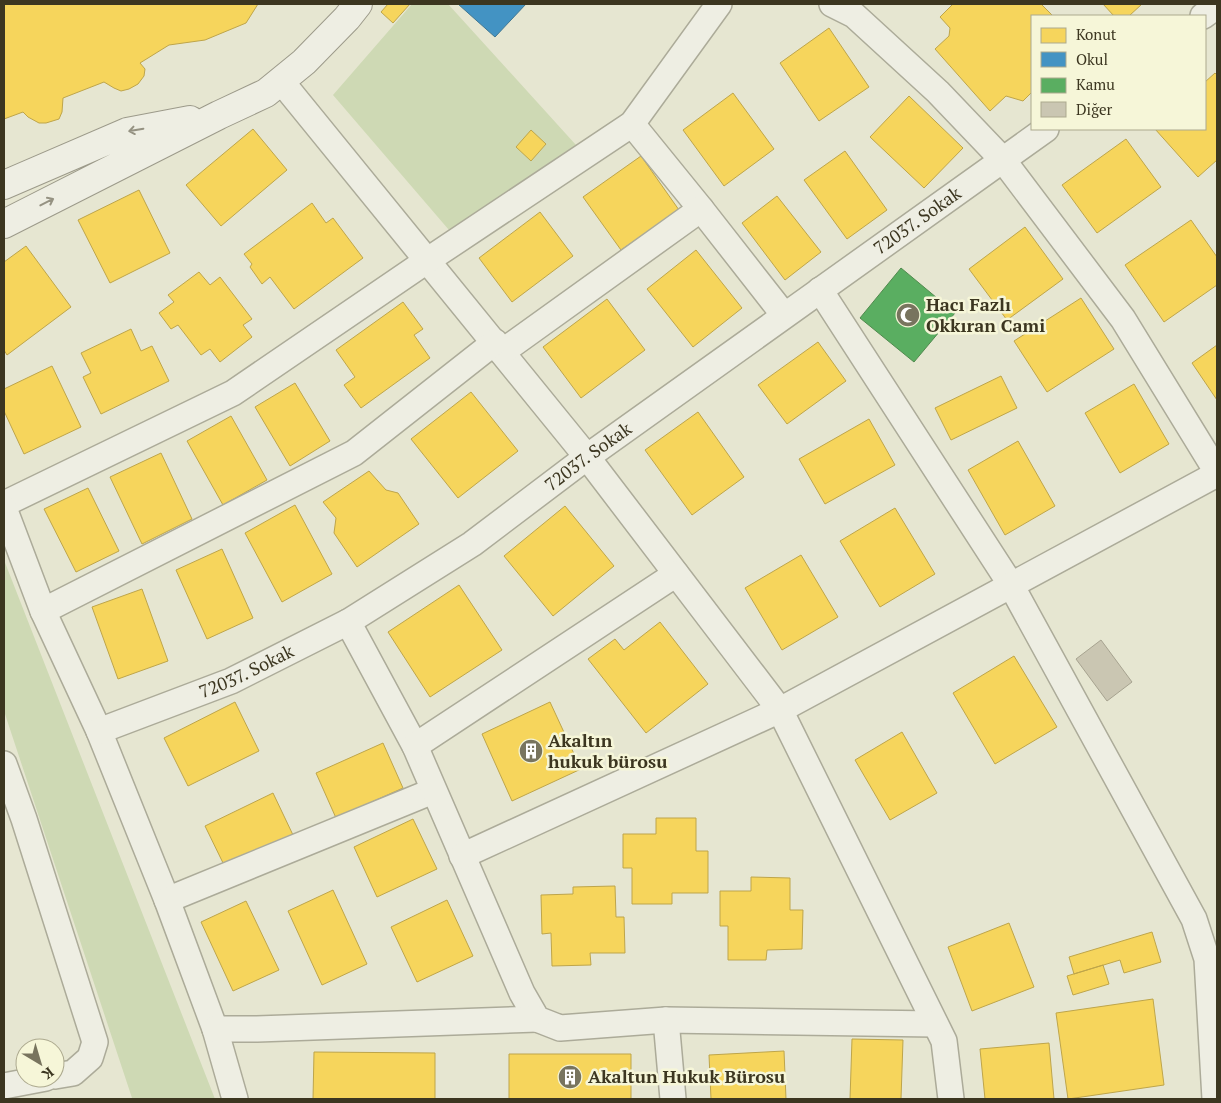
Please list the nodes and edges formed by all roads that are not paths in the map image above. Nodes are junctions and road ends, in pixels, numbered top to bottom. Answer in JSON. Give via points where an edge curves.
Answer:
{"nodes":[{"id":1,"x":358,"y":4,"type":"edge"},
{"id":2,"x":719,"y":4,"type":"edge"},
{"id":3,"x":832,"y":4,"type":"edge"},
{"id":4,"x":1217,"y":6,"type":"edge"},
{"id":5,"x":1204,"y":15,"type":"edge"},
{"id":6,"x":281,"y":81,"type":"junction"},
{"id":7,"x":218,"y":115,"type":"junction"},
{"id":8,"x":632,"y":124,"type":"junction"},
{"id":9,"x":1045,"y":130,"type":"edge"},
{"id":10,"x":1003,"y":160,"type":"junction"},
{"id":11,"x":4,"y":185,"type":"edge"},
{"id":12,"x":701,"y":209,"type":"junction"},
{"id":13,"x":4,"y":224,"type":"edge"},
{"id":14,"x":428,"y":260,"type":"junction"},
{"id":15,"x":820,"y":290,"type":"junction"},
{"id":16,"x":784,"y":316,"type":"junction"},
{"id":17,"x":498,"y":347,"type":"junction"},
{"id":18,"x":587,"y":457,"type":"junction"},
{"id":19,"x":1217,"y":473,"type":"edge"},
{"id":20,"x":4,"y":504,"type":"edge"},
{"id":21,"x":4,"y":508,"type":"edge"},
{"id":22,"x":676,"y":574,"type":"junction"},
{"id":23,"x":1011,"y":585,"type":"junction"},
{"id":24,"x":43,"y":611,"type":"junction"},
{"id":25,"x":348,"y":622,"type":"junction"},
{"id":26,"x":780,"y":710,"type":"junction"},
{"id":27,"x":99,"y":731,"type":"junction"},
{"id":28,"x":415,"y":746,"type":"junction"},
{"id":29,"x":4,"y":764,"type":"edge"},
{"id":30,"x":433,"y":791,"type":"junction"},
{"id":31,"x":462,"y":856,"type":"junction"},
{"id":32,"x":167,"y":900,"type":"junction"},
{"id":33,"x":538,"y":1019,"type":"junction"},
{"id":34,"x":666,"y":1020,"type":"junction"},
{"id":35,"x":935,"y":1024,"type":"junction"},
{"id":36,"x":215,"y":1029,"type":"junction"},
{"id":37,"x":65,"y":1074,"type":"edge"},
{"id":38,"x":235,"y":1099,"type":"edge"},
{"id":39,"x":673,"y":1099,"type":"edge"},
{"id":40,"x":951,"y":1099,"type":"edge"},
{"id":41,"x":1215,"y":1099,"type":"edge"}],
"edges":[{"from":1,"to":6,"type":"main road","via":[[304,62]]},
{"from":2,"to":8,"type":"street"},
{"from":3,"to":10,"type":"street","via":[[854,15],[931,85]]},
{"from":4,"to":5,"type":"street"},
{"from":6,"to":7,"type":"main road","via":[[266,93]]},
{"from":6,"to":14,"type":"street"},
{"from":7,"to":11,"type":"main road","one_way":true,"via":[[127,132]]},
{"from":13,"to":7,"type":"main road","one_way":true},
{"from":8,"to":12,"type":"street"},
{"from":8,"to":14,"type":"street"},
{"from":9,"to":10,"type":"street","name":"72037. Sokak"},
{"from":10,"to":15,"type":"street","name":"72037. Sokak"},
{"from":10,"to":19,"type":"street","via":[[1123,319]]},
{"from":12,"to":16,"type":"street"},
{"from":12,"to":17,"type":"street"},
{"from":14,"to":17,"type":"street"},
{"from":14,"to":20,"type":"street","via":[[233,393]]},
{"from":15,"to":16,"type":"street","name":"72037. Sokak"},
{"from":15,"to":23,"type":"street"},
{"from":16,"to":18,"type":"street","name":"72037. Sokak"},
{"from":17,"to":18,"type":"street"},
{"from":17,"to":24,"type":"street","via":[[354,453]]},
{"from":18,"to":22,"type":"street"},
{"from":18,"to":25,"type":"street","name":"72037. Sokak","via":[[472,544]]},
{"from":19,"to":23,"type":"street"},
{"from":21,"to":24,"type":"street"},
{"from":22,"to":26,"type":"street"},
{"from":22,"to":28,"type":"street"},
{"from":23,"to":26,"type":"street"},
{"from":23,"to":41,"type":"street","via":[[1194,919],[1207,959]]},
{"from":24,"to":27,"type":"street"},
{"from":25,"to":27,"type":"street","name":"72037. Sokak","via":[[231,681]]},
{"from":25,"to":28,"type":"street"},
{"from":26,"to":31,"type":"street"},
{"from":26,"to":35,"type":"street"},
{"from":27,"to":32,"type":"street"},
{"from":28,"to":30,"type":"street"},
{"from":29,"to":37,"type":"street","via":[[95,1042],[90,1058],[73,1073]]},
{"from":30,"to":31,"type":"street"},
{"from":30,"to":32,"type":"street"},
{"from":31,"to":33,"type":"street","via":[[522,994]]},
{"from":32,"to":36,"type":"street"},
{"from":33,"to":34,"type":"street","via":[[560,1028]]},
{"from":33,"to":36,"type":"street"},
{"from":34,"to":35,"type":"street"},
{"from":34,"to":39,"type":"street"},
{"from":35,"to":40,"type":"street","via":[[944,1041]]},
{"from":36,"to":38,"type":"street"}]}
